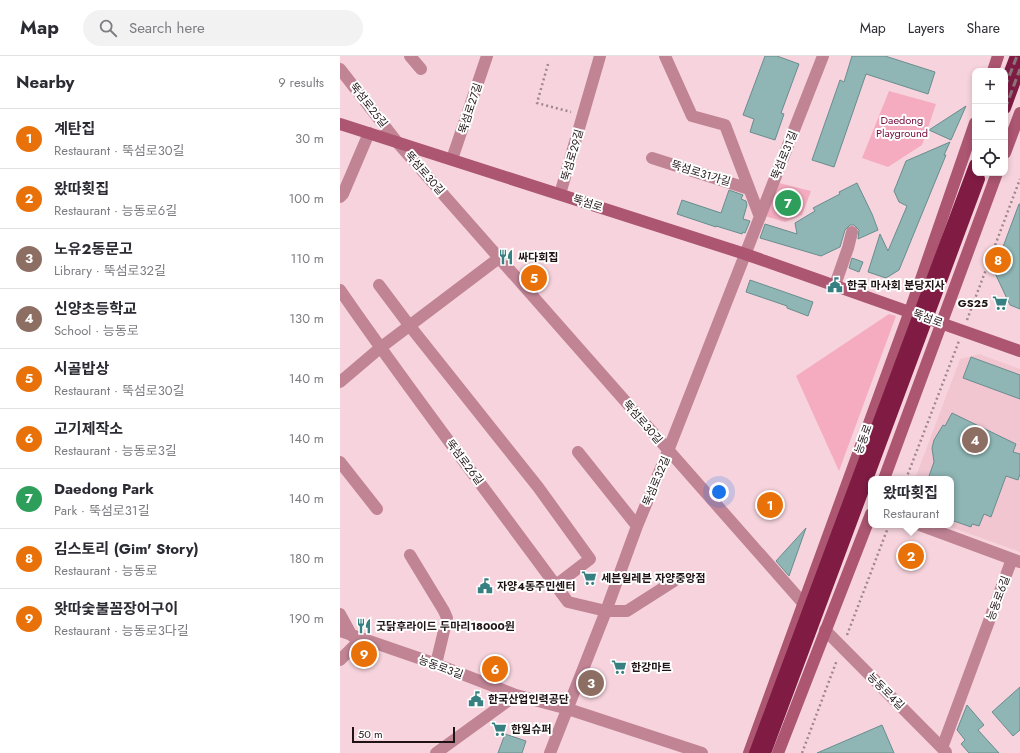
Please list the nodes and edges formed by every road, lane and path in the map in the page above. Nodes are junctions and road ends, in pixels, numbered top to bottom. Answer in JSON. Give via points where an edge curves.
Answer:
{"nodes":[{"id":1,"x":410,"y":56,"type":"edge"},
{"id":2,"x":487,"y":56,"type":"edge"},
{"id":3,"x":600,"y":56,"type":"edge"},
{"id":4,"x":665,"y":56,"type":"edge"},
{"id":5,"x":823,"y":56,"type":"edge"},
{"id":6,"x":998,"y":56,"type":"edge"},
{"id":7,"x":1016,"y":56,"type":"edge"},
{"id":8,"x":548,"y":64,"type":"dead end"},
{"id":9,"x":994,"y":68,"type":"edge"},
{"id":10,"x":1020,"y":68,"type":"edge"},
{"id":11,"x":340,"y":69,"type":"edge"},
{"id":12,"x":421,"y":70,"type":"dead end"},
{"id":13,"x":1008,"y":76,"type":"edge"},
{"id":14,"x":1006,"y":104,"type":"edge"},
{"id":15,"x":1020,"y":113,"type":"edge"},
{"id":16,"x":583,"y":115,"type":"junction"},
{"id":17,"x":340,"y":124,"type":"edge"},
{"id":18,"x":972,"y":132,"type":"edge"},
{"id":19,"x":369,"y":133,"type":"junction"},
{"id":20,"x":397,"y":142,"type":"junction"},
{"id":21,"x":1008,"y":145,"type":"edge"},
{"id":22,"x":652,"y":158,"type":"dead end"},
{"id":23,"x":452,"y":159,"type":"junction"},
{"id":24,"x":972,"y":173,"type":"edge"},
{"id":25,"x":980,"y":176,"type":"edge"},
{"id":26,"x":996,"y":176,"type":"edge"},
{"id":27,"x":749,"y":189,"type":"junction"},
{"id":28,"x":560,"y":194,"type":"junction"},
{"id":29,"x":340,"y":197,"type":"edge"},
{"id":30,"x":760,"y":216,"type":"junction"},
{"id":31,"x":852,"y":232,"type":"dead end"},
{"id":32,"x":745,"y":254,"type":"junction"},
{"id":33,"x":499,"y":258,"type":"junction"},
{"id":34,"x":379,"y":285,"type":"dead end"},
{"id":35,"x":835,"y":285,"type":"junction"},
{"id":36,"x":340,"y":290,"type":"edge"},
{"id":37,"x":910,"y":311,"type":"junction"},
{"id":38,"x":941,"y":322,"type":"junction"},
{"id":39,"x":410,"y":325,"type":"junction"},
{"id":40,"x":380,"y":348,"type":"junction"},
{"id":41,"x":1020,"y":351,"type":"edge"},
{"id":42,"x":342,"y":375,"type":"edge"},
{"id":43,"x":668,"y":451,"type":"junction"},
{"id":44,"x":578,"y":452,"type":"dead end"},
{"id":45,"x":340,"y":462,"type":"edge"},
{"id":46,"x":868,"y":476,"type":"edge"},
{"id":47,"x":868,"y":476,"type":"edge"},
{"id":48,"x":885,"y":476,"type":"edge"},
{"id":49,"x":377,"y":509,"type":"dead end"},
{"id":50,"x":868,"y":522,"type":"edge"},
{"id":51,"x":637,"y":526,"type":"junction"},
{"id":52,"x":928,"y":528,"type":"edge"},
{"id":53,"x":410,"y":556,"type":"dead end"},
{"id":54,"x":1016,"y":560,"type":"edge"},
{"id":55,"x":674,"y":581,"type":"dead end"},
{"id":56,"x":556,"y":585,"type":"junction"},
{"id":57,"x":803,"y":604,"type":"junction"},
{"id":58,"x":606,"y":611,"type":"junction"},
{"id":59,"x":340,"y":614,"type":"edge"},
{"id":60,"x":825,"y":630,"type":"junction"},
{"id":61,"x":340,"y":631,"type":"edge"},
{"id":62,"x":357,"y":637,"type":"junction"},
{"id":63,"x":340,"y":660,"type":"edge"},
{"id":64,"x":436,"y":664,"type":"junction"},
{"id":65,"x":516,"y":695,"type":"junction"},
{"id":66,"x":568,"y":709,"type":"junction"},
{"id":67,"x":944,"y":750,"type":"edge"},
{"id":68,"x":436,"y":753,"type":"edge"},
{"id":69,"x":550,"y":753,"type":"edge"},
{"id":70,"x":702,"y":753,"type":"edge"},
{"id":71,"x":749,"y":753,"type":"edge"},
{"id":72,"x":755,"y":753,"type":"edge"},
{"id":73,"x":765,"y":753,"type":"edge"},
{"id":74,"x":778,"y":753,"type":"edge"}],
"edges":[{"from":1,"to":12,"type":"street"},
{"from":2,"to":23,"type":"street","name":"뚝섬로27길"},
{"from":3,"to":16,"type":"street","name":"뚝섬로29길"},
{"from":4,"to":27,"type":"street","name":"뚝섬로31가길","via":[[692,116],[725,125]]},
{"from":5,"to":30,"type":"street","name":"뚝섬로31길"},
{"from":6,"to":9,"type":"main road"},
{"from":7,"to":13,"type":"highway"},
{"from":8,"to":16,"type":"path","name":"뚝섬로29길","via":[[537,103]]},
{"from":10,"to":14,"type":"highway"},
{"from":11,"to":20,"type":"street","name":"뚝섬로25길"},
{"from":15,"to":21,"type":"main road"},
{"from":16,"to":28,"type":"street","name":"뚝섬로29길"},
{"from":17,"to":19,"type":"main road","name":"뚝섬로"},
{"from":18,"to":37,"type":"main road","name":"능동로"},
{"from":19,"to":20,"type":"main road","name":"뚝섬로"},
{"from":19,"to":29,"type":"street"},
{"from":20,"to":23,"type":"main road","name":"뚝섬로"},
{"from":20,"to":33,"type":"street","name":"뚝섬로30길"},
{"from":22,"to":27,"type":"street","name":"뚝섬로31가길"},
{"from":23,"to":28,"type":"main road","name":"뚝섬로"},
{"from":24,"to":72,"type":"highway","bridge":true},
{"from":25,"to":47,"type":"highway","bridge":true},
{"from":26,"to":38,"type":"main road"},
{"from":27,"to":30,"type":"street","name":"뚝섬로31가길"},
{"from":28,"to":32,"type":"main road","name":"뚝섬로"},
{"from":30,"to":32,"type":"street","name":"뚝섬로31길"},
{"from":31,"to":35,"type":"street"},
{"from":32,"to":35,"type":"main road","name":"뚝섬로"},
{"from":32,"to":43,"type":"street","name":"뚝섬로32길"},
{"from":33,"to":39,"type":"street"},
{"from":33,"to":43,"type":"street","name":"뚝섬로30길"},
{"from":34,"to":39,"type":"street"},
{"from":35,"to":37,"type":"main road","name":"뚝섬로"},
{"from":36,"to":40,"type":"street","name":"뚝섬로26길"},
{"from":37,"to":38,"type":"main road","name":"뚝섬로"},
{"from":37,"to":57,"type":"main road","name":"능동로"},
{"from":38,"to":41,"type":"main road","name":"뚝섬로"},
{"from":38,"to":48,"type":"main road"},
{"from":39,"to":40,"type":"street"},
{"from":39,"to":56,"type":"street","via":[[538,487],[590,559]]},
{"from":40,"to":42,"type":"street"},
{"from":40,"to":56,"type":"street","name":"뚝섬로26길"},
{"from":43,"to":51,"type":"street","name":"뚝섬로32길"},
{"from":43,"to":57,"type":"street","name":"뚝섬로30길"},
{"from":44,"to":51,"type":"street"},
{"from":45,"to":49,"type":"street"},
{"from":46,"to":73,"type":"highway","bridge":true},
{"from":50,"to":60,"type":"main road"},
{"from":51,"to":58,"type":"street","name":"뚝섬로32길"},
{"from":52,"to":54,"type":"street","name":"능동로6길"},
{"from":53,"to":64,"type":"street","via":[[447,618]]},
{"from":54,"to":67,"type":"street","name":"능동로6길","via":[[983,637]]},
{"from":55,"to":58,"type":"street","name":"뚝섬로26길","via":[[627,611]]},
{"from":56,"to":58,"type":"street","name":"뚝섬로26길","via":[[568,602]]},
{"from":57,"to":71,"type":"main road","name":"능동로"},
{"from":58,"to":66,"type":"street","name":"뚝섬로32길"},
{"from":59,"to":62,"type":"street"},
{"from":60,"to":67,"type":"street","name":"능동로4길"},
{"from":60,"to":74,"type":"main road"},
{"from":61,"to":62,"type":"street","name":"능동로3길"},
{"from":62,"to":63,"type":"street"},
{"from":62,"to":64,"type":"street","name":"능동로3길"},
{"from":64,"to":65,"type":"street","name":"능동로3길"},
{"from":65,"to":66,"type":"street","name":"능동로3길"},
{"from":65,"to":68,"type":"street"},
{"from":66,"to":69,"type":"street","name":"뚝섬로32길"},
{"from":66,"to":70,"type":"street","name":"능동로3길"}]}
